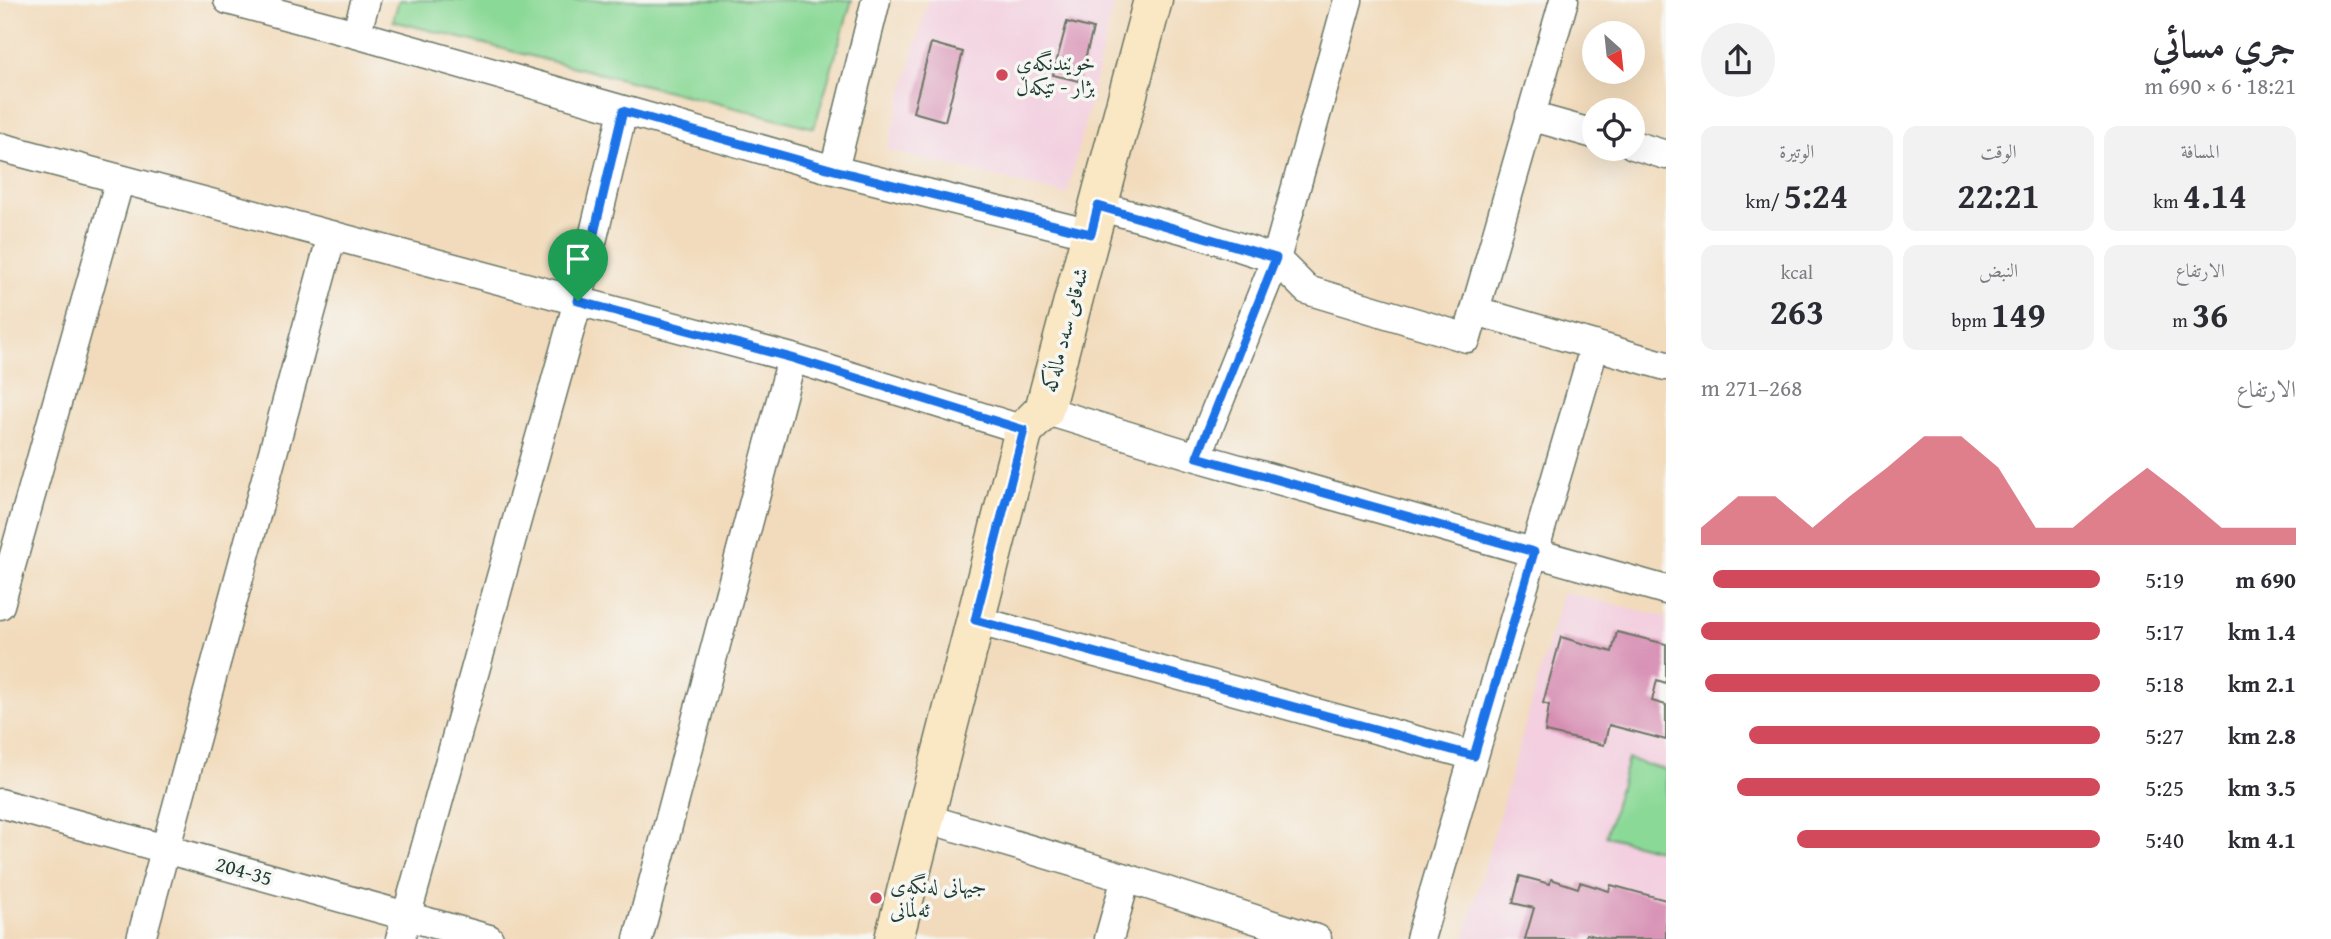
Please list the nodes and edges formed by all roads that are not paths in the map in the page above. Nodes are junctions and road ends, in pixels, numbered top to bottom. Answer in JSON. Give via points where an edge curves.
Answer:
{"nodes":[{"id":1,"x":228,"y":0,"type":"edge"},
{"id":2,"x":366,"y":0,"type":"edge"},
{"id":3,"x":876,"y":0,"type":"edge"},
{"id":4,"x":1153,"y":0,"type":"edge"},
{"id":5,"x":1348,"y":0,"type":"edge"},
{"id":6,"x":1564,"y":0,"type":"edge"},
{"id":7,"x":356,"y":34,"type":"junction"},
{"id":8,"x":623,"y":111,"type":"junction"},
{"id":9,"x":1531,"y":116,"type":"junction"},
{"id":10,"x":1582,"y":131,"type":"edge"},
{"id":11,"x":0,"y":147,"type":"edge"},
{"id":12,"x":1645,"y":149,"type":"edge"},
{"id":13,"x":1666,"y":155,"type":"edge"},
{"id":14,"x":834,"y":170,"type":"junction"},
{"id":15,"x":120,"y":179,"type":"junction"},
{"id":16,"x":1095,"y":220,"type":"junction"},
{"id":17,"x":332,"y":235,"type":"junction"},
{"id":18,"x":1276,"y":258,"type":"junction"},
{"id":19,"x":578,"y":301,"type":"junction"},
{"id":20,"x":1476,"y":312,"type":"junction"},
{"id":21,"x":1595,"y":345,"type":"junction"},
{"id":22,"x":792,"y":358,"type":"junction"},
{"id":23,"x":1666,"y":366,"type":"edge"},
{"id":24,"x":1034,"y":420,"type":"junction"},
{"id":25,"x":1197,"y":457,"type":"junction"},
{"id":26,"x":1534,"y":552,"type":"junction"},
{"id":27,"x":1666,"y":590,"type":"edge"},
{"id":28,"x":0,"y":605,"type":"edge"},
{"id":29,"x":975,"y":620,"type":"junction"},
{"id":30,"x":1474,"y":756,"type":"junction"},
{"id":31,"x":0,"y":803,"type":"edge"},
{"id":32,"x":925,"y":818,"type":"junction"},
{"id":33,"x":165,"y":849,"type":"junction"},
{"id":34,"x":1126,"y":878,"type":"junction"},
{"id":35,"x":403,"y":928,"type":"edge"},
{"id":36,"x":141,"y":939,"type":"edge"},
{"id":37,"x":489,"y":939,"type":"edge"},
{"id":38,"x":638,"y":939,"type":"edge"},
{"id":39,"x":894,"y":939,"type":"edge"},
{"id":40,"x":1109,"y":939,"type":"edge"},
{"id":41,"x":1317,"y":939,"type":"edge"},
{"id":42,"x":1420,"y":939,"type":"edge"}],
"edges":[{"from":1,"to":7,"type":"street"},
{"from":2,"to":7,"type":"street"},
{"from":3,"to":14,"type":"street"},
{"from":4,"to":16,"type":"street","name":"شەقامی سەد ماڵەکە"},
{"from":5,"to":18,"type":"street"},
{"from":6,"to":9,"type":"street"},
{"from":7,"to":8,"type":"street"},
{"from":8,"to":14,"type":"street"},
{"from":8,"to":19,"type":"street"},
{"from":9,"to":10,"type":"street"},
{"from":9,"to":20,"type":"street"},
{"from":11,"to":15,"type":"street"},
{"from":12,"to":13,"type":"street"},
{"from":14,"to":16,"type":"street"},
{"from":15,"to":17,"type":"street"},
{"from":15,"to":28,"type":"street"},
{"from":16,"to":18,"type":"street"},
{"from":16,"to":24,"type":"street","name":"شەقامی سەد ماڵەکە"},
{"from":17,"to":19,"type":"street"},
{"from":17,"to":33,"type":"street"},
{"from":18,"to":20,"type":"street","via":[[1307,290],[1467,338]]},
{"from":18,"to":25,"type":"street"},
{"from":19,"to":22,"type":"street"},
{"from":19,"to":35,"type":"street"},
{"from":20,"to":21,"type":"street"},
{"from":21,"to":23,"type":"street"},
{"from":21,"to":26,"type":"street"},
{"from":22,"to":24,"type":"street"},
{"from":22,"to":38,"type":"street"},
{"from":24,"to":25,"type":"street"},
{"from":24,"to":29,"type":"street","name":"شەقامی سەد ماڵەکە"},
{"from":25,"to":26,"type":"street"},
{"from":26,"to":27,"type":"street"},
{"from":26,"to":30,"type":"street"},
{"from":29,"to":30,"type":"street"},
{"from":29,"to":32,"type":"street","name":"شەقامی سەد ماڵەکە"},
{"from":30,"to":42,"type":"street"},
{"from":31,"to":33,"type":"street","name":"204-35"},
{"from":32,"to":34,"type":"street"},
{"from":32,"to":39,"type":"street","name":"شەقامی سەد ماڵەکە"},
{"from":33,"to":35,"type":"street","name":"204-35"},
{"from":33,"to":36,"type":"street"},
{"from":34,"to":40,"type":"street"},
{"from":34,"to":41,"type":"street"},
{"from":35,"to":37,"type":"street","name":"204-35"}]}
